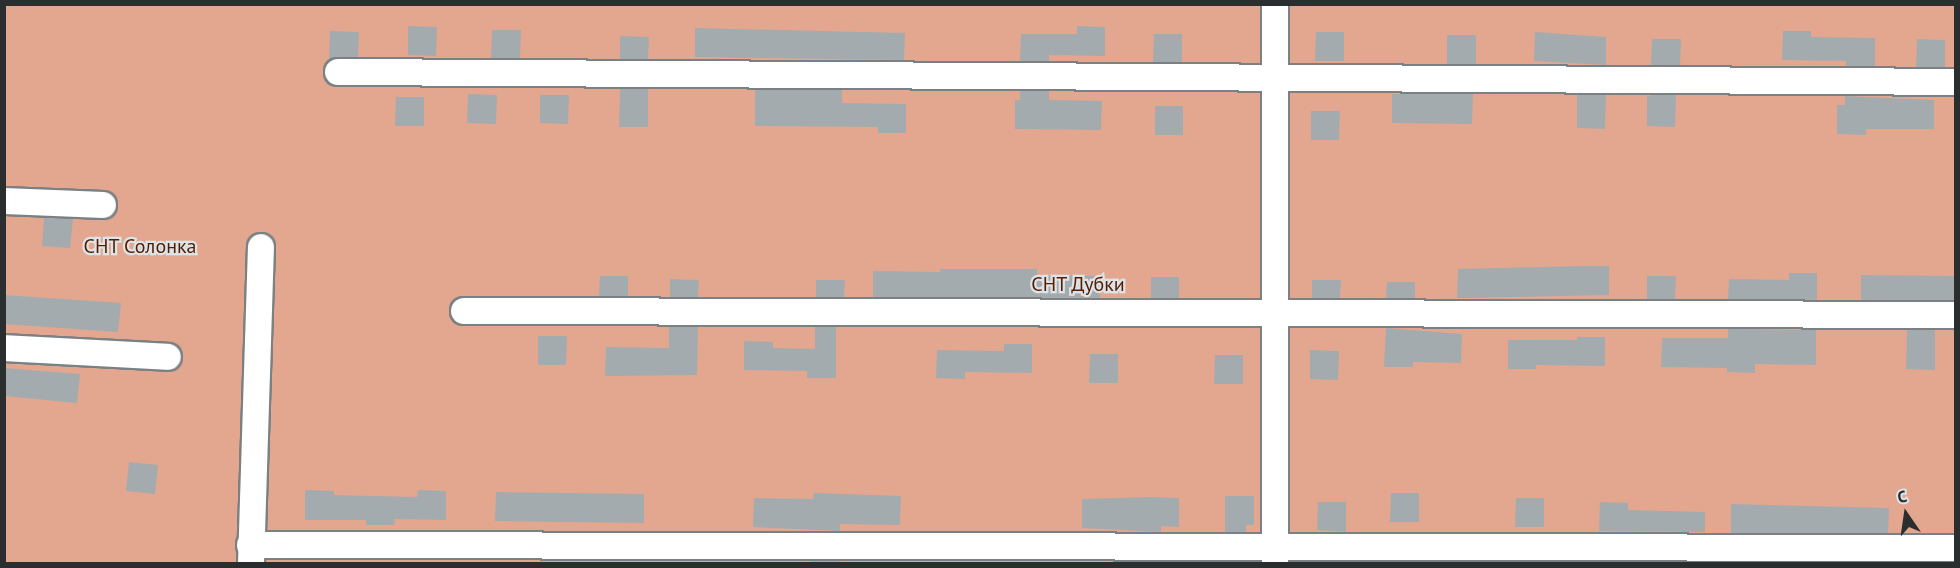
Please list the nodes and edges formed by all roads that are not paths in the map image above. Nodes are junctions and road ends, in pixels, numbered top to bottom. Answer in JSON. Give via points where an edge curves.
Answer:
{"nodes":[{"id":1,"x":1275,"y":4,"type":"edge"},
{"id":2,"x":338,"y":72,"type":"dead end"},
{"id":3,"x":1275,"y":76,"type":"junction"},
{"id":4,"x":1956,"y":82,"type":"edge"},
{"id":5,"x":4,"y":201,"type":"edge"},
{"id":6,"x":103,"y":205,"type":"dead end"},
{"id":7,"x":261,"y":247,"type":"dead end"},
{"id":8,"x":464,"y":311,"type":"dead end"},
{"id":9,"x":1275,"y":312,"type":"junction"},
{"id":10,"x":1956,"y":315,"type":"edge"},
{"id":11,"x":4,"y":348,"type":"edge"},
{"id":12,"x":168,"y":357,"type":"dead end"},
{"id":13,"x":1956,"y":548,"type":"edge"},
{"id":14,"x":250,"y":554,"type":"edge"},
{"id":15,"x":1275,"y":555,"type":"edge"}],
"edges":[{"from":1,"to":3,"type":"street"},
{"from":2,"to":3,"type":"street"},
{"from":3,"to":4,"type":"street"},
{"from":3,"to":9,"type":"street"},
{"from":5,"to":6,"type":"street"},
{"from":7,"to":14,"type":"street"},
{"from":8,"to":9,"type":"street"},
{"from":9,"to":10,"type":"street"},
{"from":9,"to":15,"type":"street"},
{"from":11,"to":12,"type":"street"},
{"from":13,"to":15,"type":"street"},
{"from":14,"to":15,"type":"street"}]}
